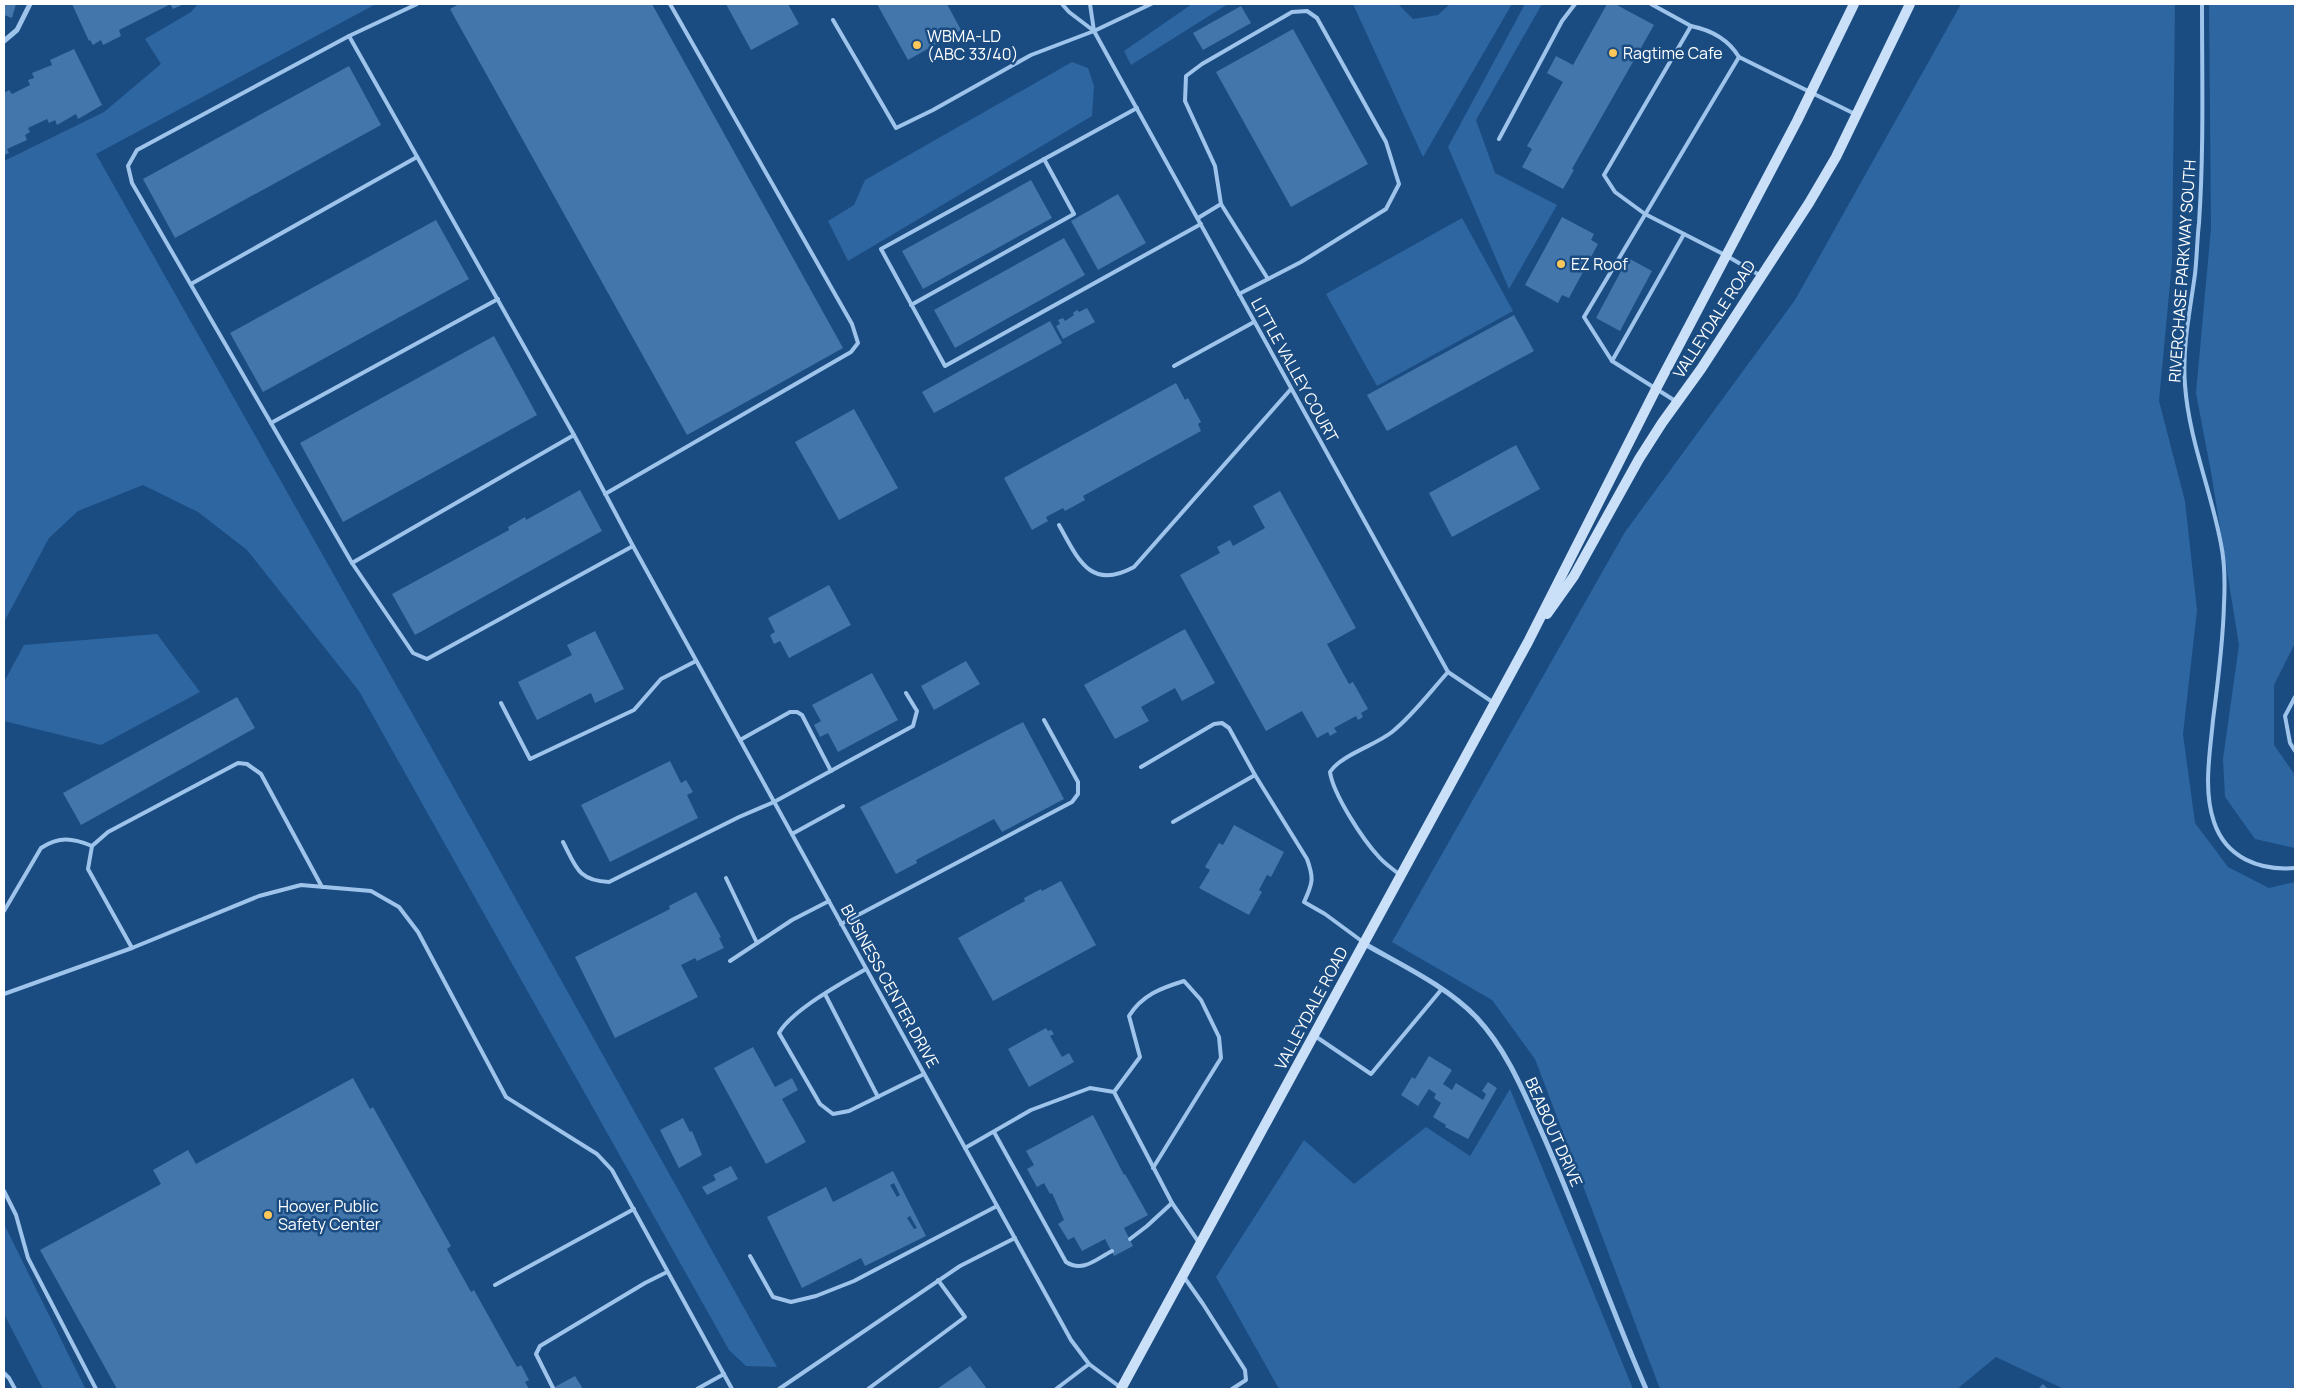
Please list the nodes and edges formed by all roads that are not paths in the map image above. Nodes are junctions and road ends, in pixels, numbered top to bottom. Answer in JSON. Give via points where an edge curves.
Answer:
{"nodes":[{"id":1,"x":30,"y":4,"type":"edge"},
{"id":2,"x":417,"y":4,"type":"edge"},
{"id":3,"x":670,"y":4,"type":"edge"},
{"id":4,"x":1062,"y":4,"type":"edge"},
{"id":5,"x":1090,"y":4,"type":"edge"},
{"id":6,"x":1151,"y":4,"type":"edge"},
{"id":7,"x":1575,"y":4,"type":"edge"},
{"id":8,"x":1651,"y":4,"type":"edge"},
{"id":9,"x":1854,"y":4,"type":"edge"},
{"id":10,"x":2202,"y":4,"type":"edge"},
{"id":11,"x":1907,"y":5,"type":"edge"},
{"id":12,"x":833,"y":20,"type":"dead end"},
{"id":13,"x":1691,"y":26,"type":"junction"},
{"id":14,"x":1094,"y":31,"type":"junction"},
{"id":15,"x":349,"y":36,"type":"junction"},
{"id":16,"x":4,"y":41,"type":"edge"},
{"id":17,"x":1739,"y":57,"type":"junction"},
{"id":18,"x":1812,"y":91,"type":"junction"},
{"id":19,"x":1136,"y":108,"type":"junction"},
{"id":20,"x":1857,"y":115,"type":"junction"},
{"id":21,"x":1499,"y":139,"type":"dead end"},
{"id":22,"x":418,"y":157,"type":"junction"},
{"id":23,"x":1044,"y":159,"type":"junction"},
{"id":24,"x":1222,"y":204,"type":"junction"},
{"id":25,"x":1644,"y":214,"type":"junction"},
{"id":26,"x":1198,"y":218,"type":"junction"},
{"id":27,"x":1201,"y":224,"type":"junction"},
{"id":28,"x":1684,"y":234,"type":"junction"},
{"id":29,"x":1727,"y":256,"type":"junction"},
{"id":30,"x":1761,"y":276,"type":"junction"},
{"id":31,"x":1268,"y":279,"type":"junction"},
{"id":32,"x":191,"y":284,"type":"junction"},
{"id":33,"x":1239,"y":294,"type":"junction"},
{"id":34,"x":498,"y":299,"type":"junction"},
{"id":35,"x":911,"y":305,"type":"junction"},
{"id":36,"x":1254,"y":322,"type":"junction"},
{"id":37,"x":1612,"y":361,"type":"junction"},
{"id":38,"x":1174,"y":366,"type":"dead end"},
{"id":39,"x":1656,"y":388,"type":"junction"},
{"id":40,"x":1291,"y":389,"type":"junction"},
{"id":41,"x":1677,"y":402,"type":"junction"},
{"id":42,"x":271,"y":423,"type":"junction"},
{"id":43,"x":574,"y":436,"type":"junction"},
{"id":44,"x":605,"y":494,"type":"junction"},
{"id":45,"x":1059,"y":525,"type":"dead end"},
{"id":46,"x":633,"y":546,"type":"junction"},
{"id":47,"x":352,"y":563,"type":"junction"},
{"id":48,"x":1528,"y":642,"type":"junction"},
{"id":49,"x":696,"y":661,"type":"junction"},
{"id":50,"x":1448,"y":672,"type":"junction"},
{"id":51,"x":906,"y":693,"type":"dead end"},
{"id":52,"x":2295,"y":697,"type":"edge"},
{"id":53,"x":501,"y":702,"type":"dead end"},
{"id":54,"x":1494,"y":704,"type":"junction"},
{"id":55,"x":1044,"y":720,"type":"dead end"},
{"id":56,"x":740,"y":740,"type":"junction"},
{"id":57,"x":2295,"y":751,"type":"edge"},
{"id":58,"x":1141,"y":767,"type":"dead end"},
{"id":59,"x":831,"y":771,"type":"junction"},
{"id":60,"x":1255,"y":775,"type":"junction"},
{"id":61,"x":774,"y":802,"type":"junction"},
{"id":62,"x":842,"y":806,"type":"dead end"},
{"id":63,"x":1173,"y":822,"type":"dead end"},
{"id":64,"x":792,"y":834,"type":"junction"},
{"id":65,"x":563,"y":842,"type":"dead end"},
{"id":66,"x":92,"y":846,"type":"junction"},
{"id":67,"x":2295,"y":868,"type":"edge"},
{"id":68,"x":1400,"y":875,"type":"junction"},
{"id":69,"x":726,"y":878,"type":"dead end"},
{"id":70,"x":322,"y":887,"type":"junction"},
{"id":71,"x":829,"y":901,"type":"junction"},
{"id":72,"x":4,"y":911,"type":"edge"},
{"id":73,"x":841,"y":924,"type":"junction"},
{"id":74,"x":1363,"y":942,"type":"junction"},
{"id":75,"x":757,"y":943,"type":"junction"},
{"id":76,"x":132,"y":948,"type":"junction"},
{"id":77,"x":730,"y":961,"type":"dead end"},
{"id":78,"x":866,"y":969,"type":"junction"},
{"id":79,"x":1441,"y":990,"type":"junction"},
{"id":80,"x":4,"y":994,"type":"edge"},
{"id":81,"x":826,"y":994,"type":"junction"},
{"id":82,"x":1315,"y":1036,"type":"junction"},
{"id":83,"x":924,"y":1074,"type":"junction"},
{"id":84,"x":1114,"y":1092,"type":"junction"},
{"id":85,"x":878,"y":1097,"type":"junction"},
{"id":86,"x":994,"y":1132,"type":"junction"},
{"id":87,"x":965,"y":1148,"type":"junction"},
{"id":88,"x":1153,"y":1168,"type":"junction"},
{"id":89,"x":4,"y":1191,"type":"edge"},
{"id":90,"x":1172,"y":1203,"type":"junction"},
{"id":91,"x":997,"y":1206,"type":"junction"},
{"id":92,"x":634,"y":1209,"type":"junction"},
{"id":93,"x":1015,"y":1238,"type":"junction"},
{"id":94,"x":1130,"y":1239,"type":"dead end"},
{"id":95,"x":1200,"y":1244,"type":"junction"},
{"id":96,"x":1112,"y":1251,"type":"dead end"},
{"id":97,"x":750,"y":1256,"type":"dead end"},
{"id":98,"x":667,"y":1272,"type":"junction"},
{"id":99,"x":1183,"y":1276,"type":"junction"},
{"id":100,"x":938,"y":1280,"type":"junction"},
{"id":101,"x":495,"y":1285,"type":"dead end"},
{"id":102,"x":1089,"y":1364,"type":"junction"},
{"id":103,"x":4,"y":1374,"type":"edge"},
{"id":104,"x":724,"y":1374,"type":"junction"},
{"id":105,"x":553,"y":1388,"type":"edge"},
{"id":106,"x":15,"y":1389,"type":"edge"},
{"id":107,"x":96,"y":1389,"type":"edge"},
{"id":108,"x":697,"y":1389,"type":"edge"},
{"id":109,"x":732,"y":1389,"type":"edge"},
{"id":110,"x":779,"y":1389,"type":"edge"},
{"id":111,"x":868,"y":1389,"type":"edge"},
{"id":112,"x":1056,"y":1389,"type":"edge"},
{"id":113,"x":1121,"y":1389,"type":"edge"},
{"id":114,"x":1232,"y":1389,"type":"edge"},
{"id":115,"x":1646,"y":1389,"type":"edge"}],
"edges":[{"from":1,"to":16,"type":"street","via":[[17,30]]},
{"from":2,"to":15,"type":"lane"},
{"from":3,"to":44,"type":"lane","via":[[852,324],[858,342],[851,352]]},
{"from":4,"to":14,"type":"lane"},
{"from":5,"to":14,"type":"lane"},
{"from":6,"to":14,"type":"lane"},
{"from":7,"to":21,"type":"lane","via":[[1562,21]]},
{"from":8,"to":13,"type":"lane"},
{"from":9,"to":18,"type":"main road","name":"VALLEYDALE ROAD"},
{"from":10,"to":67,"type":"lane","name":"RIVERCHASE PARKWAY SOUTH","via":[[2202,173],[2195,272],[2186,339],[2185,383],[2192,436],[2216,518],[2224,566],[2224,604],[2208,768],[2210,804],[2213,821],[2225,843],[2245,861],[2281,869]]},
{"from":11,"to":20,"type":"main road","name":"VALLEYDALE ROAD"},
{"from":12,"to":14,"type":"lane","via":[[896,128],[1031,55]]},
{"from":13,"to":17,"type":"lane","via":[[1707,29],[1731,45]]},
{"from":13,"to":25,"type":"lane","via":[[1604,175],[1615,192]]},
{"from":14,"to":19,"type":"lane","name":"LITTLE VALLEY COURT"},
{"from":15,"to":22,"type":"lane","name":"BUSINESS CENTER DRIVE"},
{"from":15,"to":32,"type":"lane","via":[[137,150],[128,166],[132,183]]},
{"from":17,"to":18,"type":"lane"},
{"from":17,"to":25,"type":"lane"},
{"from":18,"to":20,"type":"lane"},
{"from":18,"to":29,"type":"main road","name":"VALLEYDALE ROAD"},
{"from":19,"to":23,"type":"lane"},
{"from":19,"to":26,"type":"lane","name":"LITTLE VALLEY COURT"},
{"from":20,"to":30,"type":"main road","name":"VALLEYDALE ROAD","via":[[1814,195]]},
{"from":22,"to":32,"type":"lane"},
{"from":22,"to":34,"type":"lane","name":"BUSINESS CENTER DRIVE"},
{"from":23,"to":35,"type":"lane","via":[[1074,214]]},
{"from":23,"to":35,"type":"lane","via":[[881,249]]},
{"from":24,"to":26,"type":"lane"},
{"from":24,"to":31,"type":"lane"},
{"from":24,"to":31,"type":"lane","via":[[1215,166],[1185,102],[1186,76],[1292,12],[1307,11],[1317,18],[1386,142],[1399,184],[1386,209]]},
{"from":25,"to":28,"type":"lane"},
{"from":25,"to":37,"type":"lane","via":[[1584,317]]},
{"from":26,"to":27,"type":"lane","name":"LITTLE VALLEY COURT"},
{"from":27,"to":33,"type":"lane","name":"LITTLE VALLEY COURT"},
{"from":27,"to":35,"type":"lane","via":[[945,366]]},
{"from":28,"to":29,"type":"lane"},
{"from":28,"to":37,"type":"lane"},
{"from":29,"to":30,"type":"lane"},
{"from":29,"to":39,"type":"main road","name":"VALLEYDALE ROAD"},
{"from":30,"to":41,"type":"main road","name":"VALLEYDALE ROAD"},
{"from":31,"to":33,"type":"lane"},
{"from":32,"to":42,"type":"lane"},
{"from":33,"to":36,"type":"lane","name":"LITTLE VALLEY COURT"},
{"from":34,"to":42,"type":"lane"},
{"from":34,"to":43,"type":"lane","name":"BUSINESS CENTER DRIVE"},
{"from":36,"to":38,"type":"lane"},
{"from":36,"to":40,"type":"lane","name":"LITTLE VALLEY COURT"},
{"from":37,"to":39,"type":"lane"},
{"from":39,"to":41,"type":"lane"},
{"from":39,"to":48,"type":"main road","name":"VALLEYDALE ROAD"},
{"from":40,"to":45,"type":"lane","via":[[1134,567],[1108,576],[1091,573]]},
{"from":40,"to":50,"type":"lane","name":"LITTLE VALLEY COURT"},
{"from":41,"to":48,"type":"main road","name":"VALLEYDALE ROAD","via":[[1639,459],[1574,576]]},
{"from":42,"to":47,"type":"lane"},
{"from":43,"to":44,"type":"lane","name":"BUSINESS CENTER DRIVE"},
{"from":43,"to":47,"type":"lane"},
{"from":44,"to":46,"type":"lane","name":"BUSINESS CENTER DRIVE"},
{"from":46,"to":47,"type":"lane","via":[[427,658],[413,653]]},
{"from":46,"to":49,"type":"lane","name":"BUSINESS CENTER DRIVE"},
{"from":48,"to":54,"type":"main road","name":"VALLEYDALE ROAD"},
{"from":49,"to":53,"type":"lane","via":[[661,678],[634,710],[530,759]]},
{"from":49,"to":56,"type":"lane","name":"BUSINESS CENTER DRIVE"},
{"from":50,"to":54,"type":"lane","name":"LITTLE VALLEY COURT"},
{"from":50,"to":68,"type":"lane","via":[[1392,732],[1335,764],[1330,772],[1331,782],[1362,836]]},
{"from":51,"to":59,"type":"lane","via":[[917,711],[913,726]]},
{"from":52,"to":57,"type":"lane","via":[[2285,716],[2290,743]]},
{"from":54,"to":68,"type":"main road","name":"VALLEYDALE ROAD"},
{"from":55,"to":73,"type":"lane","via":[[1078,782],[1078,794],[1072,802]]},
{"from":56,"to":59,"type":"lane","via":[[790,712],[797,712],[802,715]]},
{"from":56,"to":61,"type":"lane","name":"BUSINESS CENTER DRIVE"},
{"from":58,"to":60,"type":"lane","via":[[1214,724],[1222,723],[1229,728]]},
{"from":59,"to":61,"type":"lane"},
{"from":60,"to":63,"type":"lane"},
{"from":60,"to":74,"type":"lane","via":[[1312,871],[1313,884],[1304,902]]},
{"from":61,"to":64,"type":"lane","name":"BUSINESS CENTER DRIVE"},
{"from":61,"to":65,"type":"lane","via":[[609,882],[594,882],[582,876]]},
{"from":62,"to":64,"type":"lane"},
{"from":64,"to":71,"type":"lane","name":"BUSINESS CENTER DRIVE"},
{"from":66,"to":70,"type":"lane","via":[[108,832],[238,763],[247,764],[261,774]]},
{"from":66,"to":72,"type":"lane","via":[[62,838],[41,848]]},
{"from":66,"to":76,"type":"lane","via":[[88,869]]},
{"from":68,"to":74,"type":"main road","name":"VALLEYDALE ROAD"},
{"from":69,"to":75,"type":"lane"},
{"from":70,"to":76,"type":"lane","via":[[301,885],[259,896]]},
{"from":70,"to":92,"type":"lane","via":[[371,891],[399,907],[418,932],[506,1097],[602,1158]]},
{"from":71,"to":73,"type":"lane","name":"BUSINESS CENTER DRIVE"},
{"from":71,"to":75,"type":"lane"},
{"from":73,"to":78,"type":"lane","name":"BUSINESS CENTER DRIVE"},
{"from":74,"to":79,"type":"street","name":"BEABOUT DRIVE"},
{"from":74,"to":82,"type":"main road","name":"VALLEYDALE ROAD"},
{"from":75,"to":77,"type":"lane"},
{"from":76,"to":80,"type":"lane"},
{"from":78,"to":81,"type":"lane"},
{"from":78,"to":83,"type":"lane","name":"BUSINESS CENTER DRIVE"},
{"from":79,"to":82,"type":"lane","via":[[1371,1074]]},
{"from":79,"to":115,"type":"street","name":"BEABOUT DRIVE","via":[[1477,1018],[1500,1047],[1523,1090]]},
{"from":81,"to":85,"type":"lane"},
{"from":81,"to":85,"type":"lane","via":[[784,1023],[780,1033],[820,1104],[833,1114],[849,1111]]},
{"from":82,"to":95,"type":"main road","name":"VALLEYDALE ROAD"},
{"from":83,"to":85,"type":"lane"},
{"from":83,"to":87,"type":"lane","name":"BUSINESS CENTER DRIVE"},
{"from":84,"to":86,"type":"lane","via":[[1090,1088],[1031,1110]]},
{"from":84,"to":88,"type":"lane"},
{"from":84,"to":88,"type":"lane","via":[[1140,1057],[1130,1016],[1137,1004],[1157,990],[1184,982],[1201,1000],[1219,1037],[1221,1058]]},
{"from":86,"to":87,"type":"lane"},
{"from":86,"to":96,"type":"lane","via":[[1066,1262],[1080,1268]]},
{"from":87,"to":91,"type":"lane","name":"BUSINESS CENTER DRIVE"},
{"from":88,"to":90,"type":"lane"},
{"from":89,"to":107,"type":"lane","via":[[16,1215],[28,1258]]},
{"from":90,"to":94,"type":"lane"},
{"from":90,"to":95,"type":"lane"},
{"from":91,"to":93,"type":"lane","name":"BUSINESS CENTER DRIVE"},
{"from":91,"to":97,"type":"lane","via":[[854,1281],[791,1302],[773,1297]]},
{"from":92,"to":98,"type":"lane"},
{"from":92,"to":101,"type":"lane"},
{"from":93,"to":100,"type":"lane"},
{"from":93,"to":102,"type":"lane","name":"BUSINESS CENTER DRIVE","via":[[1071,1340]]},
{"from":95,"to":99,"type":"main road","name":"VALLEYDALE ROAD"},
{"from":98,"to":104,"type":"lane"},
{"from":98,"to":105,"type":"lane","via":[[540,1346],[536,1354]]},
{"from":99,"to":113,"type":"main road","name":"VALLEYDALE ROAD"},
{"from":99,"to":114,"type":"lane","via":[[1245,1370],[1246,1380]]},
{"from":100,"to":110,"type":"lane"},
{"from":100,"to":111,"type":"lane","via":[[966,1318]]},
{"from":102,"to":112,"type":"lane"},
{"from":102,"to":113,"type":"lane","name":"BUSINESS CENTER DRIVE"},
{"from":103,"to":106,"type":"lane"},
{"from":104,"to":108,"type":"lane"},
{"from":104,"to":109,"type":"lane"}]}
